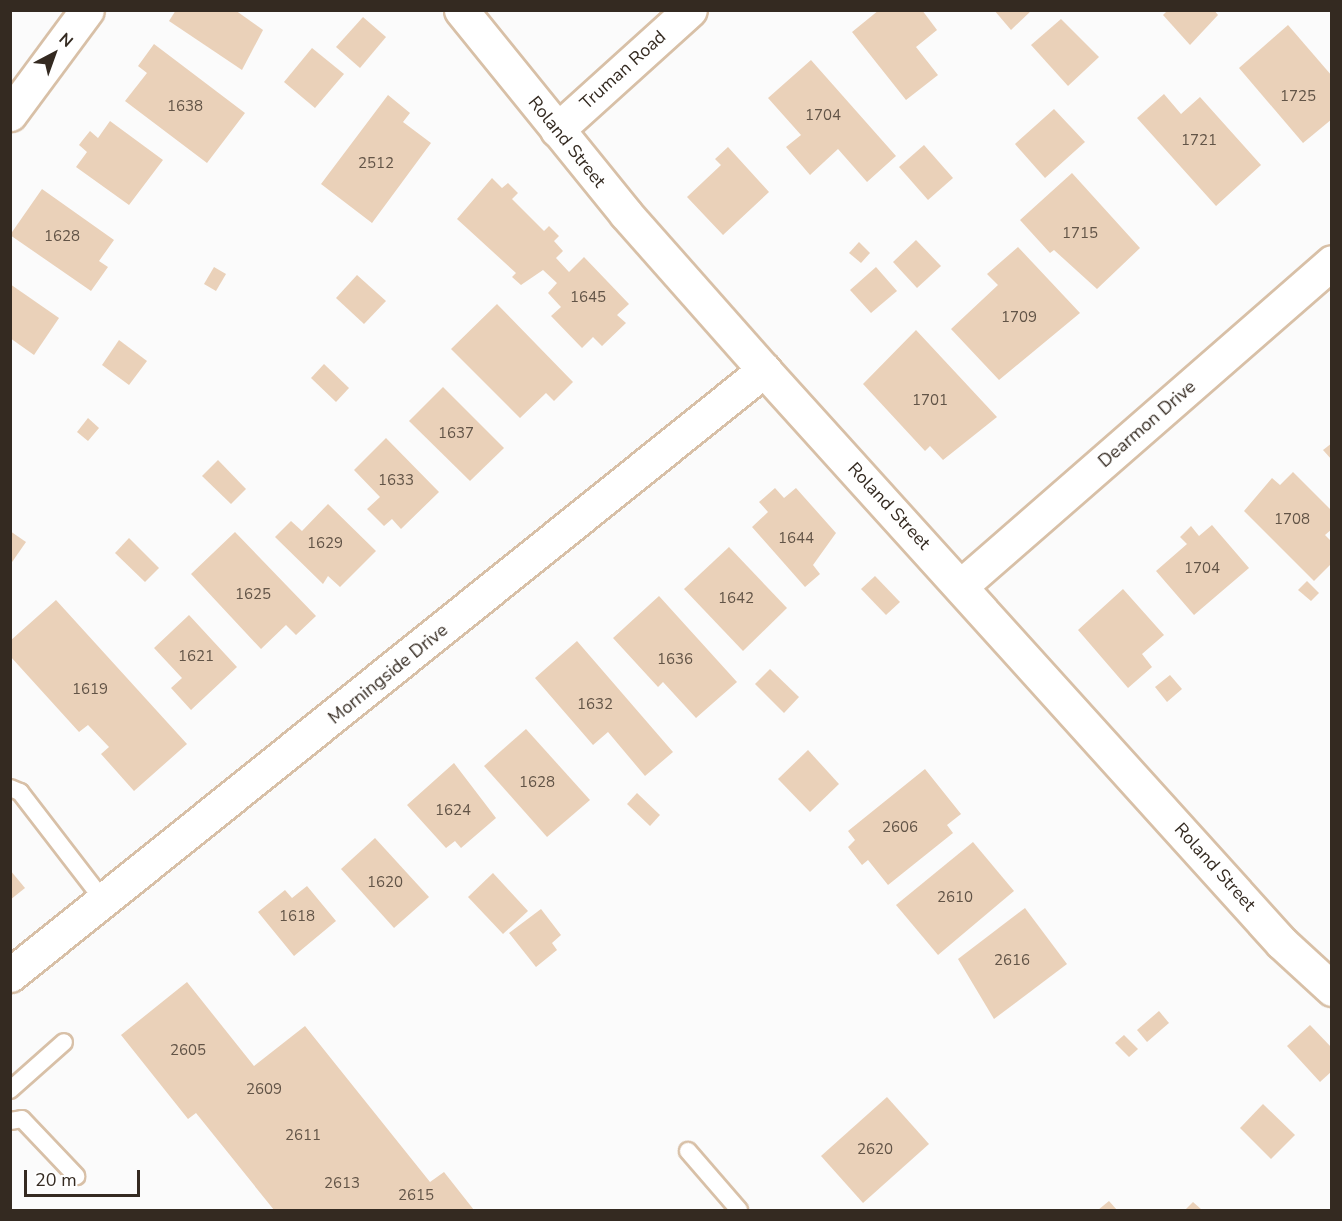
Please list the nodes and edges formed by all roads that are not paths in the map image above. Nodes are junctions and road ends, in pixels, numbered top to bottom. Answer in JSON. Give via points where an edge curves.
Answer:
{"nodes":[{"id":1,"x":87,"y":10,"type":"edge"},
{"id":2,"x":461,"y":10,"type":"edge"},
{"id":3,"x":690,"y":10,"type":"edge"},
{"id":4,"x":10,"y":114,"type":"edge"},
{"id":5,"x":557,"y":130,"type":"junction"},
{"id":6,"x":1332,"y":262,"type":"edge"},
{"id":7,"x":764,"y":370,"type":"junction"},
{"id":8,"x":963,"y":585,"type":"junction"},
{"id":9,"x":10,"y":789,"type":"edge"},
{"id":10,"x":104,"y":901,"type":"junction"},
{"id":11,"x":10,"y":975,"type":"edge"},
{"id":12,"x":1332,"y":989,"type":"edge"},
{"id":13,"x":64,"y":1042,"type":"dead end"},
{"id":14,"x":10,"y":1090,"type":"edge"},
{"id":15,"x":11,"y":1118,"type":"edge"},
{"id":16,"x":688,"y":1151,"type":"dead end"},
{"id":17,"x":76,"y":1176,"type":"dead end"},
{"id":18,"x":739,"y":1210,"type":"edge"}],
"edges":[{"from":1,"to":4,"type":"street"},
{"from":2,"to":5,"type":"street","name":"Roland Street"},
{"from":3,"to":5,"type":"street","name":"Truman Road"},
{"from":5,"to":7,"type":"street","name":"Roland Street"},
{"from":6,"to":8,"type":"street","name":"Dearmon Drive"},
{"from":7,"to":8,"type":"street","name":"Roland Street"},
{"from":7,"to":10,"type":"street","name":"Morningside Drive"},
{"from":8,"to":12,"type":"street","name":"Roland Street","via":[[1282,943]]},
{"from":9,"to":10,"type":"lane","via":[[20,792]]},
{"from":10,"to":11,"type":"street","name":"Morningside Drive"},
{"from":13,"to":14,"type":"lane"},
{"from":15,"to":17,"type":"lane","via":[[22,1119]]},
{"from":16,"to":18,"type":"lane"}]}
